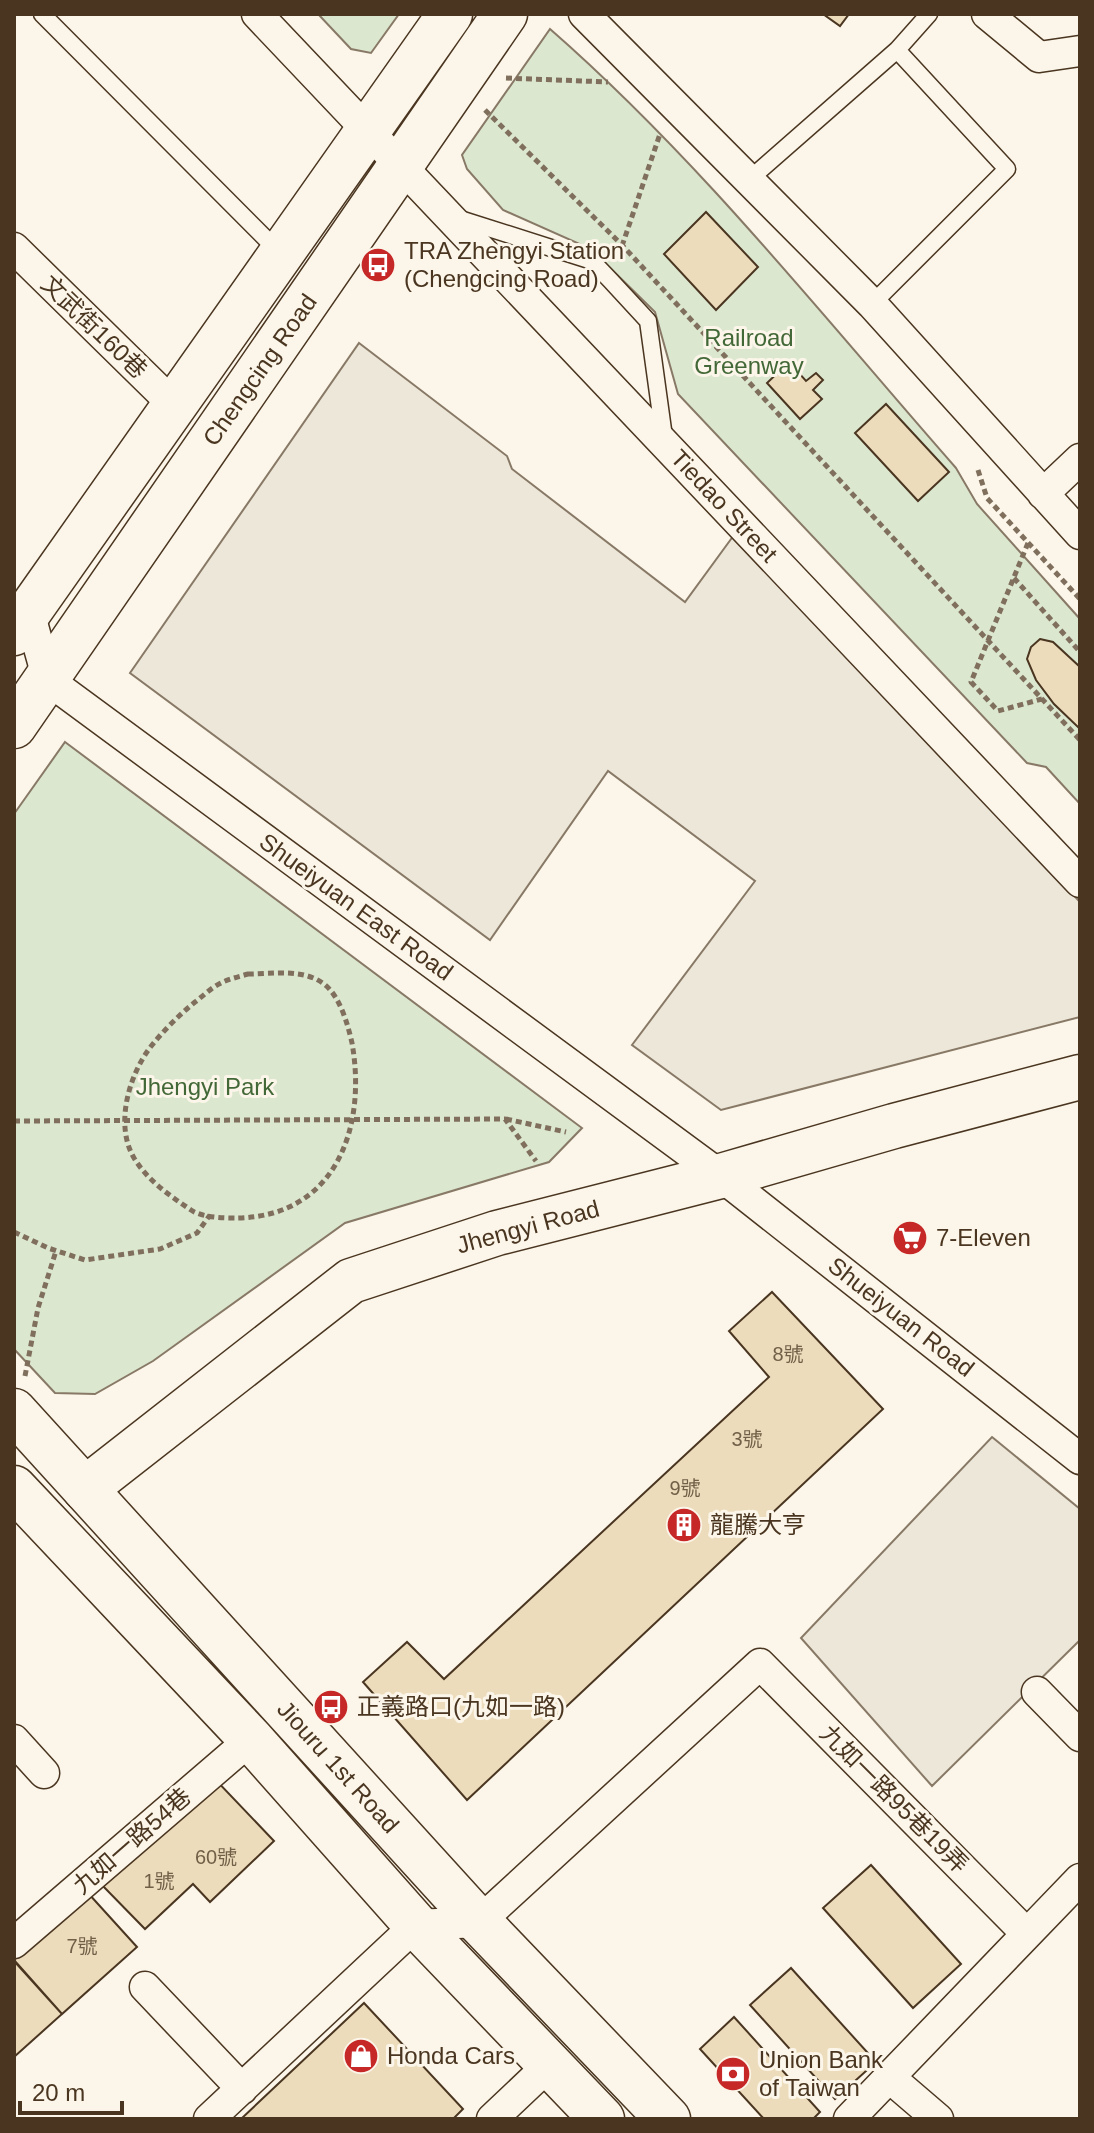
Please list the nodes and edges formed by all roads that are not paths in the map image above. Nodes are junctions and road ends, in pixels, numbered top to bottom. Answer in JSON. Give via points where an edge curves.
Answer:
{"nodes":[{"id":1,"x":42,"y":14,"type":"edge"},
{"id":2,"x":257,"y":14,"type":"edge"},
{"id":3,"x":450,"y":14,"type":"edge"},
{"id":4,"x":505,"y":14,"type":"edge"},
{"id":5,"x":584,"y":14,"type":"edge"},
{"id":6,"x":929,"y":14,"type":"edge"},
{"id":7,"x":987,"y":14,"type":"edge"},
{"id":8,"x":897,"y":50,"type":"junction"},
{"id":9,"x":1080,"y":51,"type":"edge"},
{"id":10,"x":368,"y":131,"type":"junction"},
{"id":11,"x":402,"y":165,"type":"junction"},
{"id":12,"x":750,"y":179,"type":"junction"},
{"id":13,"x":452,"y":216,"type":"junction"},
{"id":14,"x":14,"y":248,"type":"edge"},
{"id":15,"x":281,"y":254,"type":"junction"},
{"id":16,"x":872,"y":304,"type":"junction"},
{"id":17,"x":175,"y":406,"type":"junction"},
{"id":18,"x":665,"y":443,"type":"junction"},
{"id":19,"x":1080,"y":459,"type":"edge"},
{"id":20,"x":1043,"y":494,"type":"junction"},
{"id":21,"x":1080,"y":534,"type":"edge"},
{"id":22,"x":19,"y":615,"type":"edge"},
{"id":23,"x":48,"y":680,"type":"junction"},
{"id":24,"x":14,"y":726,"type":"edge"},
{"id":25,"x":1080,"y":882,"type":"edge"},
{"id":26,"x":1080,"y":1077,"type":"edge"},
{"id":27,"x":721,"y":1176,"type":"junction"},
{"id":28,"x":18,"y":1398,"type":"edge"},
{"id":29,"x":1080,"y":1459,"type":"edge"},
{"id":30,"x":14,"y":1488,"type":"edge"},
{"id":31,"x":85,"y":1489,"type":"junction"},
{"id":32,"x":47,"y":1521,"type":"junction"},
{"id":33,"x":1037,"y":1692,"type":"dead end"},
{"id":34,"x":1080,"y":1736,"type":"edge"},
{"id":35,"x":251,"y":1739,"type":"junction"},
{"id":36,"x":14,"y":1740,"type":"edge"},
{"id":37,"x":44,"y":1773,"type":"dead end"},
{"id":38,"x":1080,"y":1879,"type":"edge"},
{"id":39,"x":479,"y":1922,"type":"junction"},
{"id":40,"x":416,"y":1925,"type":"junction"},
{"id":41,"x":1027,"y":1934,"type":"junction"},
{"id":42,"x":14,"y":1943,"type":"edge"},
{"id":43,"x":145,"y":1987,"type":"dead end"},
{"id":44,"x":550,"y":2064,"type":"junction"},
{"id":45,"x":889,"y":2077,"type":"junction"},
{"id":46,"x":242,"y":2089,"type":"junction"},
{"id":47,"x":209,"y":2119,"type":"edge"},
{"id":48,"x":492,"y":2119,"type":"edge"},
{"id":49,"x":602,"y":2119,"type":"edge"},
{"id":50,"x":668,"y":2119,"type":"edge"},
{"id":51,"x":849,"y":2119,"type":"edge"},
{"id":52,"x":938,"y":2119,"type":"edge"}],
"edges":[{"from":1,"to":15,"type":"lane"},
{"from":2,"to":10,"type":"street","name":"Tiedao Street"},
{"from":3,"to":10,"type":"main road","name":"Chengcing Road"},
{"from":4,"to":11,"type":"main road","name":"Chengcing Road"},
{"from":5,"to":12,"type":"street"},
{"from":6,"to":8,"type":"lane"},
{"from":7,"to":9,"type":"street","via":[[1039,57]]},
{"from":8,"to":12,"type":"lane"},
{"from":8,"to":16,"type":"lane","via":[[1007,169]]},
{"from":10,"to":11,"type":"street","name":"Tiedao Street"},
{"from":10,"to":15,"type":"main road","name":"Chengcing Road"},
{"from":11,"to":13,"type":"street","name":"Tiedao Street"},
{"from":11,"to":23,"type":"main road","name":"Chengcing Road"},
{"from":12,"to":16,"type":"street"},
{"from":13,"to":18,"type":"street","name":"Tiedao Street"},
{"from":13,"to":18,"type":"lane","via":[[592,261],[611,281],[648,321]]},
{"from":14,"to":17,"type":"street","name":"文武街160巷"},
{"from":15,"to":17,"type":"main road","name":"Chengcing Road"},
{"from":16,"to":20,"type":"street"},
{"from":17,"to":22,"type":"main road","name":"Chengcing Road"},
{"from":18,"to":25,"type":"street","name":"Tiedao Street"},
{"from":19,"to":20,"type":"street"},
{"from":20,"to":21,"type":"street"},
{"from":22,"to":23,"type":"street"},
{"from":23,"to":24,"type":"main road","name":"Chengcing Road"},
{"from":23,"to":27,"type":"street","name":"Shueiyuan East Road"},
{"from":26,"to":27,"type":"main road","name":"Jhengyi Road"},
{"from":27,"to":29,"type":"street","name":"Shueiyuan Road"},
{"from":27,"to":31,"type":"main road","name":"Jhengyi Road","via":[[497,1233],[351,1281]]},
{"from":28,"to":31,"type":"main road","name":"Jiouru 1st Road"},
{"from":30,"to":32,"type":"main road","name":"Jiouru 1st Road"},
{"from":31,"to":32,"type":"street","name":"Jhengyi Road"},
{"from":31,"to":39,"type":"main road","name":"Jiouru 1st Road"},
{"from":32,"to":35,"type":"main road","name":"Jiouru 1st Road"},
{"from":33,"to":34,"type":"street"},
{"from":35,"to":40,"type":"main road","name":"Jiouru 1st Road"},
{"from":35,"to":42,"type":"street","name":"九如一路54巷"},
{"from":36,"to":37,"type":"street"},
{"from":38,"to":41,"type":"street"},
{"from":39,"to":40,"type":"street"},
{"from":39,"to":41,"type":"street","via":[[760,1664]]},
{"from":39,"to":50,"type":"main road","name":"Jiouru 1st Road"},
{"from":40,"to":44,"type":"main road","name":"Jiouru 1st Road"},
{"from":40,"to":46,"type":"street"},
{"from":41,"to":45,"type":"street"},
{"from":43,"to":46,"type":"street"},
{"from":44,"to":48,"type":"street"},
{"from":44,"to":49,"type":"main road","name":"Jiouru 1st Road"},
{"from":45,"to":51,"type":"street"},
{"from":45,"to":52,"type":"street"},
{"from":46,"to":47,"type":"street"}]}
